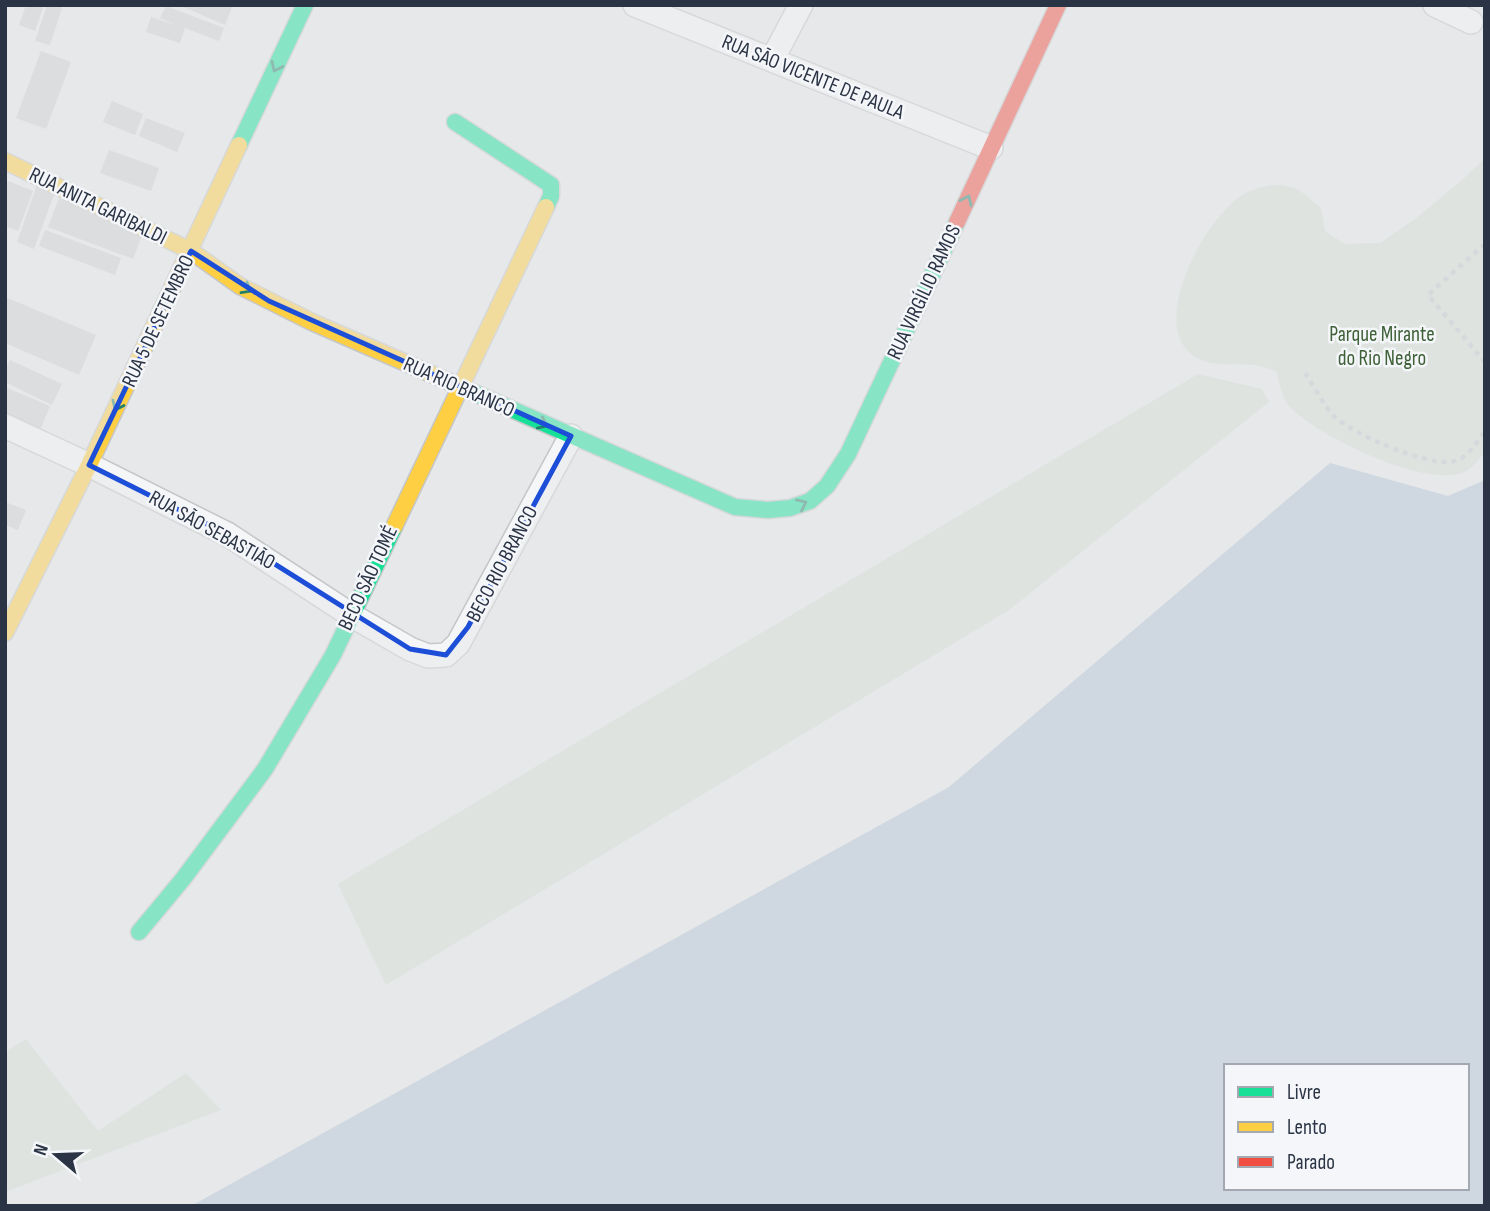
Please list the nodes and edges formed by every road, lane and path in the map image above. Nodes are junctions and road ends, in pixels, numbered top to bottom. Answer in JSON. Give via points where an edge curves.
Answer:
{"nodes":[{"id":1,"x":305,"y":5,"type":"edge"},
{"id":2,"x":635,"y":5,"type":"edge"},
{"id":3,"x":801,"y":5,"type":"edge"},
{"id":4,"x":1058,"y":5,"type":"edge"},
{"id":5,"x":1435,"y":5,"type":"edge"},
{"id":6,"x":1471,"y":22,"type":"dead end"},
{"id":7,"x":772,"y":60,"type":"junction"},
{"id":8,"x":455,"y":122,"type":"dead end"},
{"id":9,"x":991,"y":148,"type":"junction"},
{"id":10,"x":5,"y":161,"type":"edge"},
{"id":11,"x":1485,"y":244,"type":"edge"},
{"id":12,"x":191,"y":250,"type":"junction"},
{"id":13,"x":1485,"y":362,"type":"edge"},
{"id":14,"x":1305,"y":373,"type":"dead end"},
{"id":15,"x":458,"y":386,"type":"junction"},
{"id":16,"x":5,"y":426,"type":"edge"},
{"id":17,"x":1485,"y":431,"type":"edge"},
{"id":18,"x":571,"y":436,"type":"junction"},
{"id":19,"x":89,"y":465,"type":"junction"},
{"id":20,"x":735,"y":507,"type":"joint"},
{"id":21,"x":351,"y":615,"type":"junction"},
{"id":22,"x":5,"y":634,"type":"edge"},
{"id":23,"x":410,"y":649,"type":"joint"},
{"id":24,"x":139,"y":932,"type":"dead end"}],
"edges":[{"from":1,"to":12,"type":"street","name":"RUA 5 DE SETEMBRO","one_way":true},
{"from":2,"to":7,"type":"street","name":"RUA SÃO VICENTE DE PAULA"},
{"from":3,"to":7,"type":"street"},
{"from":4,"to":9,"type":"street","name":"RUA VIRGÍLIO RAMOS"},
{"from":5,"to":6,"type":"street"},
{"from":7,"to":9,"type":"street","name":"RUA SÃO VICENTE DE PAULA"},
{"from":8,"to":15,"type":"street","name":"BECO SÃO TOMÉ","via":[[551,186],[551,197]]},
{"from":20,"to":9,"type":"street","name":"RUA VIRGÍLIO RAMOS","one_way":true,"via":[[794,508],[820,495],[848,454]]},
{"from":10,"to":12,"type":"street","name":"RUA ANITA GARIBALDI"},
{"from":11,"to":13,"type":"path","via":[[1428,295]]},
{"from":12,"to":15,"type":"street","name":"RUA RIO BRANCO","one_way":true,"via":[[240,286],[279,306]]},
{"from":12,"to":19,"type":"street","name":"RUA 5 DE SETEMBRO","one_way":true},
{"from":14,"to":17,"type":"path","via":[[1333,415],[1366,437],[1414,456],[1451,463],[1470,453]]},
{"from":15,"to":18,"type":"street","name":"RUA RIO BRANCO","one_way":true},
{"from":15,"to":21,"type":"street","name":"BECO SÃO TOMÉ"},
{"from":16,"to":19,"type":"street","name":"RUA SÃO SEBASTIÃO"},
{"from":18,"to":20,"type":"street","name":"RUA RIO BRANCO"},
{"from":18,"to":23,"type":"street","name":"BECO RIO BRANCO","via":[[458,644],[446,655],[428,656]]},
{"from":19,"to":21,"type":"street","name":"RUA SÃO SEBASTIÃO","via":[[227,534]]},
{"from":19,"to":22,"type":"street","name":"RUA 5 DE SETEMBRO"},
{"from":21,"to":23,"type":"street","name":"RUA SÃO SEBASTIÃO"},
{"from":21,"to":24,"type":"street","name":"BECO SÃO TOMÉ","via":[[265,769]]}]}
